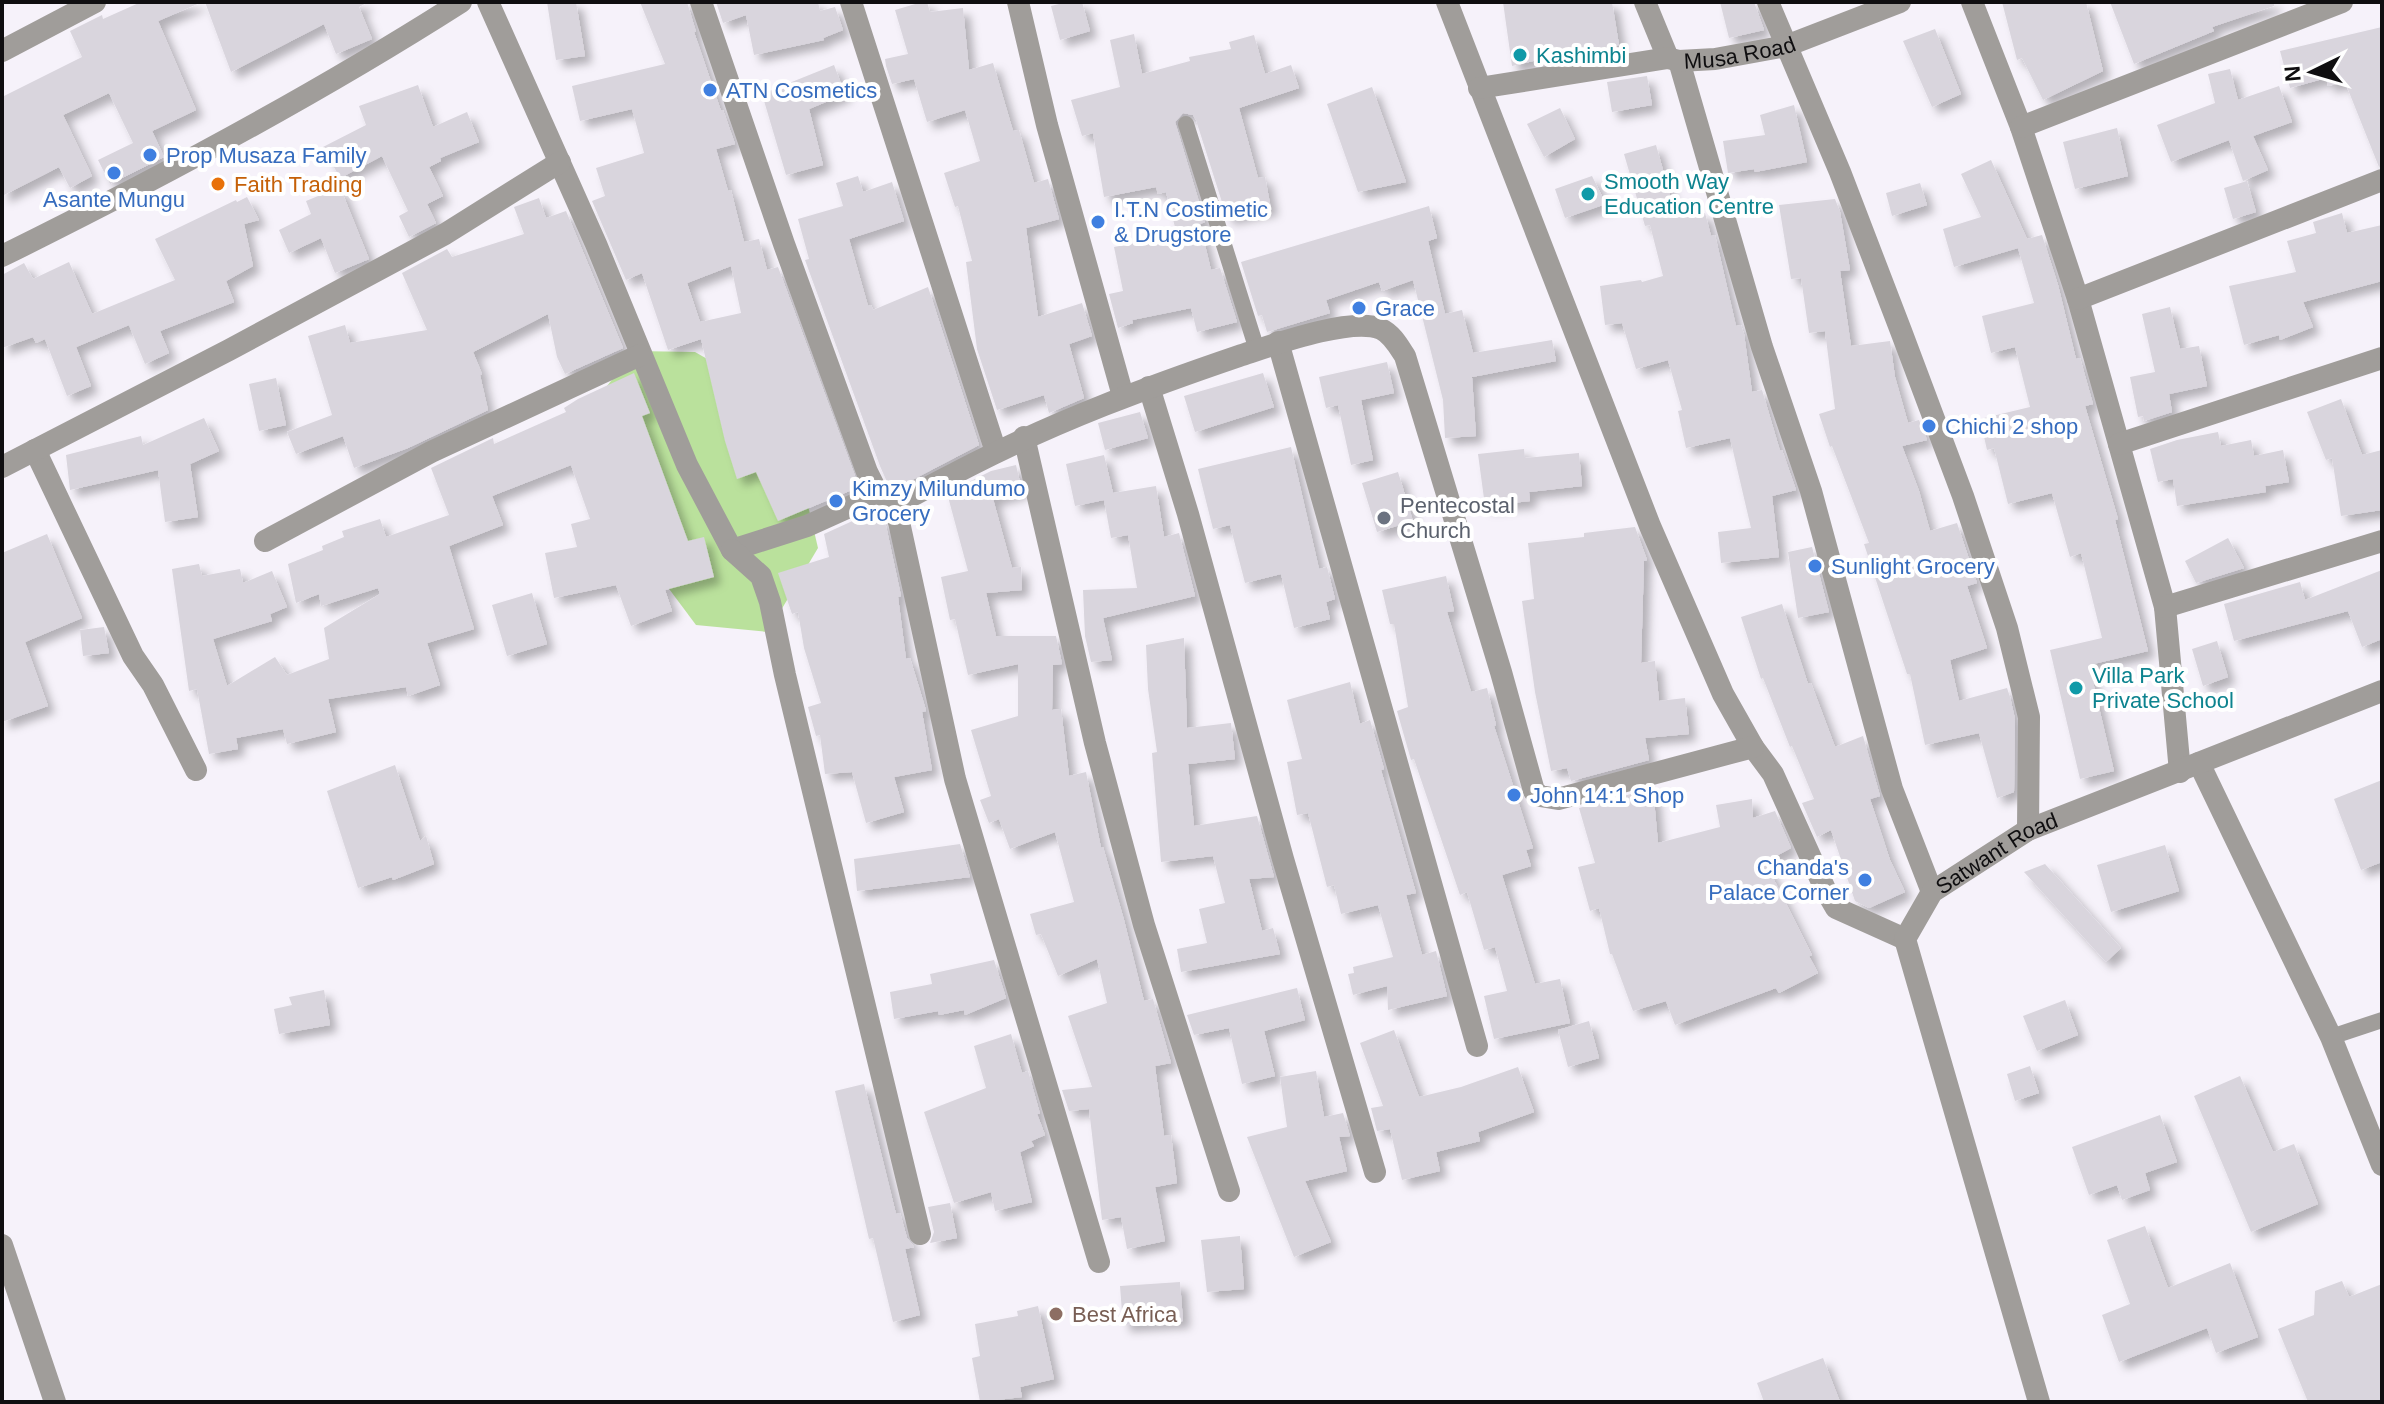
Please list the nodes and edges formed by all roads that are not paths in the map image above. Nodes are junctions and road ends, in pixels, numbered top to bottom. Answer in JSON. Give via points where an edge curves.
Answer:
{"nodes":[{"id":1,"x":95,"y":2,"type":"edge"},
{"id":2,"x":461,"y":2,"type":"edge"},
{"id":3,"x":488,"y":2,"type":"edge"},
{"id":4,"x":701,"y":2,"type":"edge"},
{"id":5,"x":851,"y":2,"type":"edge"},
{"id":6,"x":1018,"y":2,"type":"edge"},
{"id":7,"x":1447,"y":2,"type":"edge"},
{"id":8,"x":1645,"y":2,"type":"edge"},
{"id":9,"x":1768,"y":2,"type":"edge"},
{"id":10,"x":1900,"y":2,"type":"edge"},
{"id":11,"x":1972,"y":2,"type":"edge"},
{"id":12,"x":2342,"y":2,"type":"edge"},
{"id":13,"x":1786,"y":46,"type":"junction"},
{"id":14,"x":2,"y":51,"type":"edge"},
{"id":15,"x":1674,"y":60,"type":"junction"},
{"id":16,"x":1479,"y":88,"type":"junction"},
{"id":17,"x":1186,"y":124,"type":"dead end"},
{"id":18,"x":2021,"y":127,"type":"junction"},
{"id":19,"x":560,"y":162,"type":"junction"},
{"id":20,"x":2382,"y":180,"type":"edge"},
{"id":21,"x":2,"y":256,"type":"edge"},
{"id":22,"x":2078,"y":299,"type":"junction"},
{"id":23,"x":1268,"y":346,"type":"junction"},
{"id":24,"x":640,"y":355,"type":"junction"},
{"id":25,"x":2382,"y":358,"type":"edge"},
{"id":26,"x":1149,"y":387,"type":"junction"},
{"id":27,"x":1123,"y":396,"type":"junction"},
{"id":28,"x":1024,"y":437,"type":"junction"},
{"id":29,"x":2119,"y":444,"type":"junction"},
{"id":30,"x":35,"y":450,"type":"junction"},
{"id":31,"x":996,"y":452,"type":"junction"},
{"id":32,"x":2,"y":467,"type":"edge"},
{"id":33,"x":869,"y":498,"type":"junction"},
{"id":34,"x":893,"y":507,"type":"junction"},
{"id":35,"x":265,"y":541,"type":"dead end"},
{"id":36,"x":2382,"y":541,"type":"edge"},
{"id":37,"x":732,"y":550,"type":"junction"},
{"id":38,"x":2165,"y":607,"type":"junction"},
{"id":39,"x":2382,"y":691,"type":"edge"},
{"id":40,"x":1753,"y":747,"type":"junction"},
{"id":41,"x":2190,"y":768,"type":"junction"},
{"id":42,"x":196,"y":770,"type":"dead end"},
{"id":43,"x":2028,"y":830,"type":"junction"},
{"id":44,"x":1932,"y":892,"type":"junction"},
{"id":45,"x":1905,"y":939,"type":"junction"},
{"id":46,"x":2382,"y":1020,"type":"edge"},
{"id":47,"x":2331,"y":1037,"type":"junction"},
{"id":48,"x":1477,"y":1046,"type":"dead end"},
{"id":49,"x":2382,"y":1165,"type":"edge"},
{"id":50,"x":1375,"y":1172,"type":"dead end"},
{"id":51,"x":1229,"y":1191,"type":"dead end"},
{"id":52,"x":920,"y":1234,"type":"dead end"},
{"id":53,"x":2,"y":1245,"type":"edge"},
{"id":54,"x":1099,"y":1262,"type":"dead end"},
{"id":55,"x":55,"y":1402,"type":"edge"},
{"id":56,"x":2039,"y":1402,"type":"edge"}],
"edges":[{"from":1,"to":14,"type":"street"},
{"from":2,"to":21,"type":"street","via":[[308,94]]},
{"from":3,"to":19,"type":"street"},
{"from":4,"to":33,"type":"street","via":[[875,488]]},
{"from":5,"to":31,"type":"street"},
{"from":6,"to":27,"type":"street"},
{"from":7,"to":16,"type":"street"},
{"from":8,"to":15,"type":"street"},
{"from":9,"to":13,"type":"street"},
{"from":10,"to":13,"type":"street","name":"Musa Road"},
{"from":11,"to":18,"type":"street"},
{"from":12,"to":18,"type":"street"},
{"from":13,"to":15,"type":"street","name":"Musa Road","via":[[1715,59]]},
{"from":13,"to":43,"type":"street","via":[[1896,317],[2007,628],[2029,717]]},
{"from":15,"to":16,"type":"street","name":"Musa Road"},
{"from":15,"to":44,"type":"street","via":[[1811,491],[1892,789]]},
{"from":16,"to":40,"type":"street","via":[[1650,526],[1723,694]]},
{"from":17,"to":23,"type":"lane"},
{"from":18,"to":22,"type":"street"},
{"from":19,"to":24,"type":"street"},
{"from":19,"to":30,"type":"street","via":[[445,234]]},
{"from":20,"to":22,"type":"street"},
{"from":22,"to":29,"type":"street"},
{"from":23,"to":26,"type":"street"},
{"from":23,"to":40,"type":"street","via":[[1320,331],[1368,326],[1383,329],[1405,356],[1534,791],[1540,796],[1558,799]]},
{"from":23,"to":48,"type":"street"},
{"from":24,"to":35,"type":"street","via":[[431,452]]},
{"from":24,"to":37,"type":"street","via":[[687,465]]},
{"from":25,"to":29,"type":"street"},
{"from":26,"to":27,"type":"street"},
{"from":26,"to":50,"type":"street"},
{"from":27,"to":28,"type":"street"},
{"from":28,"to":31,"type":"street"},
{"from":28,"to":51,"type":"street","via":[[1095,743],[1144,925]]},
{"from":29,"to":38,"type":"street"},
{"from":30,"to":32,"type":"street"},
{"from":30,"to":42,"type":"street","via":[[133,656]]},
{"from":31,"to":34,"type":"street"},
{"from":33,"to":34,"type":"street"},
{"from":33,"to":37,"type":"street","via":[[807,526]]},
{"from":34,"to":54,"type":"street","via":[[955,779]]},
{"from":36,"to":38,"type":"street"},
{"from":37,"to":52,"type":"street","via":[[761,576],[770,602]]},
{"from":38,"to":41,"type":"street"},
{"from":39,"to":41,"type":"street","name":"Satwant Road"},
{"from":40,"to":45,"type":"street","via":[[1773,774],[1836,908]]},
{"from":41,"to":43,"type":"street","name":"Satwant Road"},
{"from":41,"to":47,"type":"street"},
{"from":43,"to":44,"type":"street","name":"Satwant Road"},
{"from":44,"to":45,"type":"street","name":"Satwant Road"},
{"from":45,"to":56,"type":"street"},
{"from":46,"to":47,"type":"lane"},
{"from":47,"to":49,"type":"street"},
{"from":53,"to":55,"type":"street"}]}
